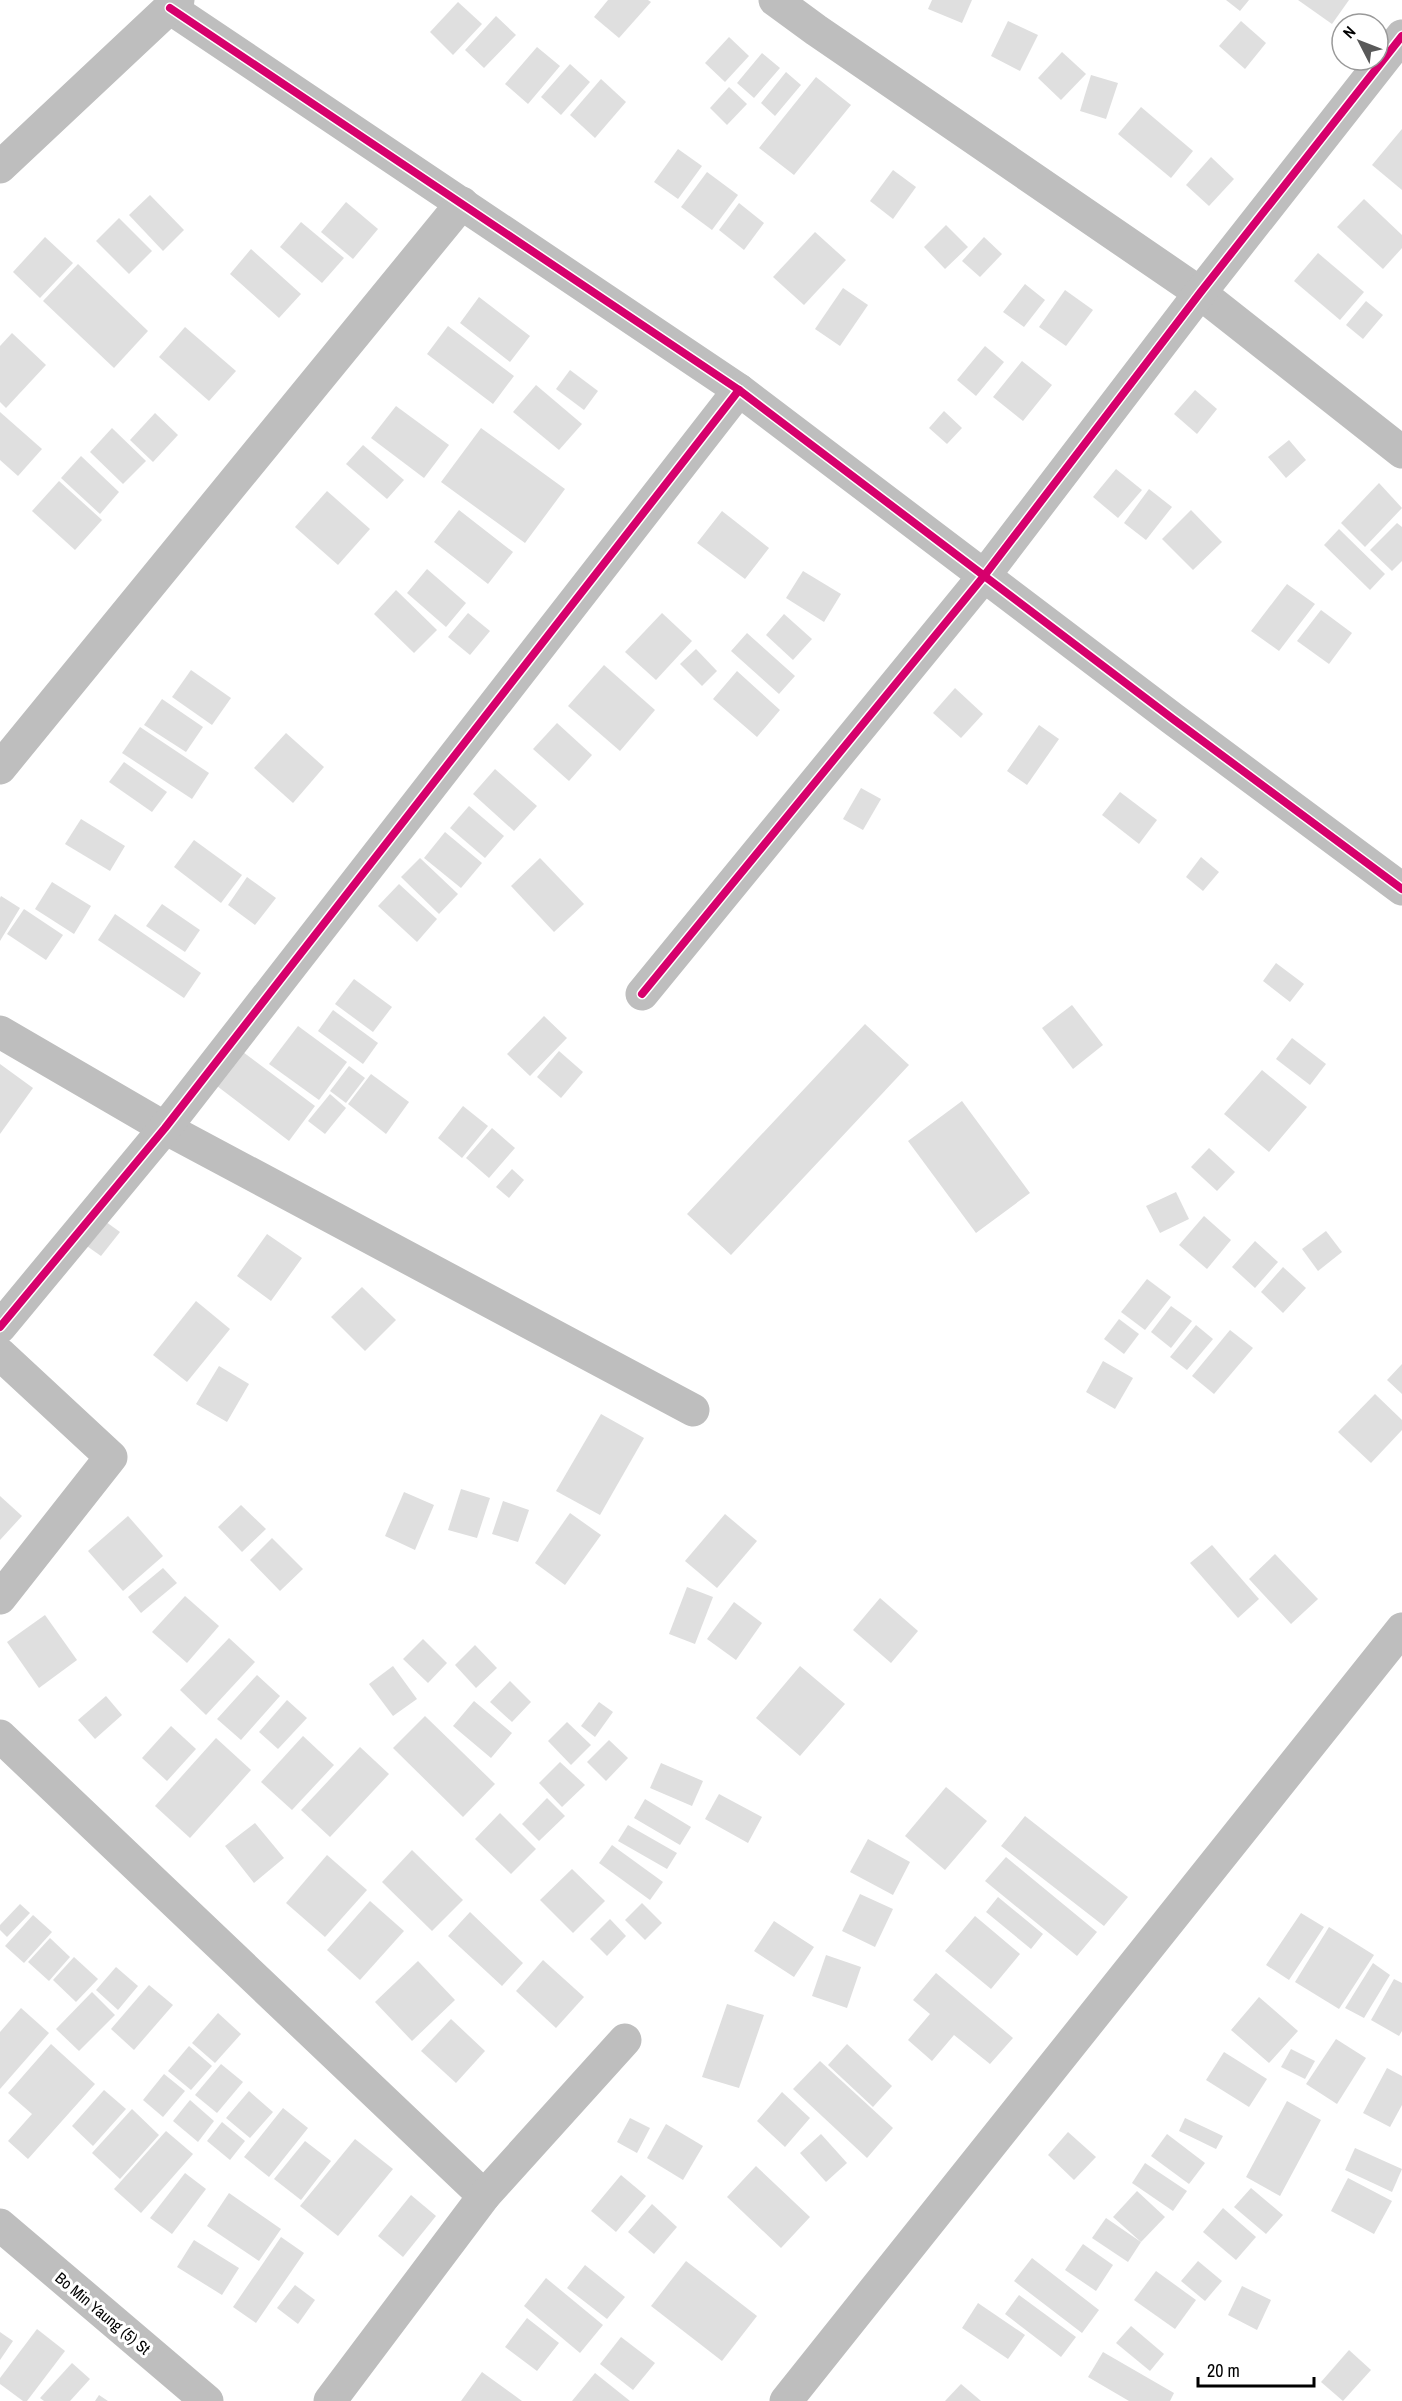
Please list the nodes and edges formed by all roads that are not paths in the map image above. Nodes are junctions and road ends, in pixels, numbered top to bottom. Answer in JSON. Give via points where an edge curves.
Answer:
{"nodes":[{"id":1,"x":776,"y":0,"type":"edge"},
{"id":2,"x":174,"y":4,"type":"edge"},
{"id":3,"x":1402,"y":36,"type":"edge"},
{"id":4,"x":0,"y":167,"type":"edge"},
{"id":5,"x":462,"y":203,"type":"junction"},
{"id":6,"x":1200,"y":293,"type":"junction"},
{"id":7,"x":739,"y":390,"type":"junction"},
{"id":8,"x":1402,"y":452,"type":"edge"},
{"id":9,"x":984,"y":576,"type":"junction"},
{"id":10,"x":0,"y":768,"type":"edge"},
{"id":11,"x":1402,"y":889,"type":"edge"},
{"id":12,"x":642,"y":994,"type":"dead end"},
{"id":13,"x":0,"y":1032,"type":"edge"},
{"id":14,"x":165,"y":1128,"type":"junction"},
{"id":15,"x":0,"y":1327,"type":"edge"},
{"id":16,"x":0,"y":1354,"type":"edge"},
{"id":17,"x":693,"y":1410,"type":"dead end"},
{"id":18,"x":0,"y":1598,"type":"edge"},
{"id":19,"x":1402,"y":1629,"type":"edge"},
{"id":20,"x":0,"y":1736,"type":"edge"},
{"id":21,"x":625,"y":2040,"type":"dead end"},
{"id":22,"x":484,"y":2196,"type":"junction"},
{"id":23,"x":0,"y":2225,"type":"edge"},
{"id":24,"x":207,"y":2401,"type":"edge"},
{"id":25,"x":330,"y":2401,"type":"edge"},
{"id":26,"x":786,"y":2401,"type":"edge"}],
"edges":[{"from":1,"to":6,"type":"street"},
{"from":2,"to":4,"type":"street"},
{"from":2,"to":5,"type":"street"},
{"from":3,"to":6,"type":"street"},
{"from":5,"to":7,"type":"street"},
{"from":5,"to":10,"type":"street"},
{"from":6,"to":8,"type":"street"},
{"from":6,"to":9,"type":"street"},
{"from":7,"to":9,"type":"street"},
{"from":7,"to":14,"type":"street"},
{"from":9,"to":11,"type":"street"},
{"from":9,"to":12,"type":"street"},
{"from":13,"to":14,"type":"street"},
{"from":14,"to":15,"type":"street"},
{"from":14,"to":17,"type":"street"},
{"from":16,"to":18,"type":"street","via":[[111,1457]]},
{"from":19,"to":26,"type":"street"},
{"from":20,"to":22,"type":"street"},
{"from":21,"to":22,"type":"street"},
{"from":22,"to":25,"type":"street"},
{"from":23,"to":24,"type":"street","name":"Bo Min Yaung (5) St"}]}
